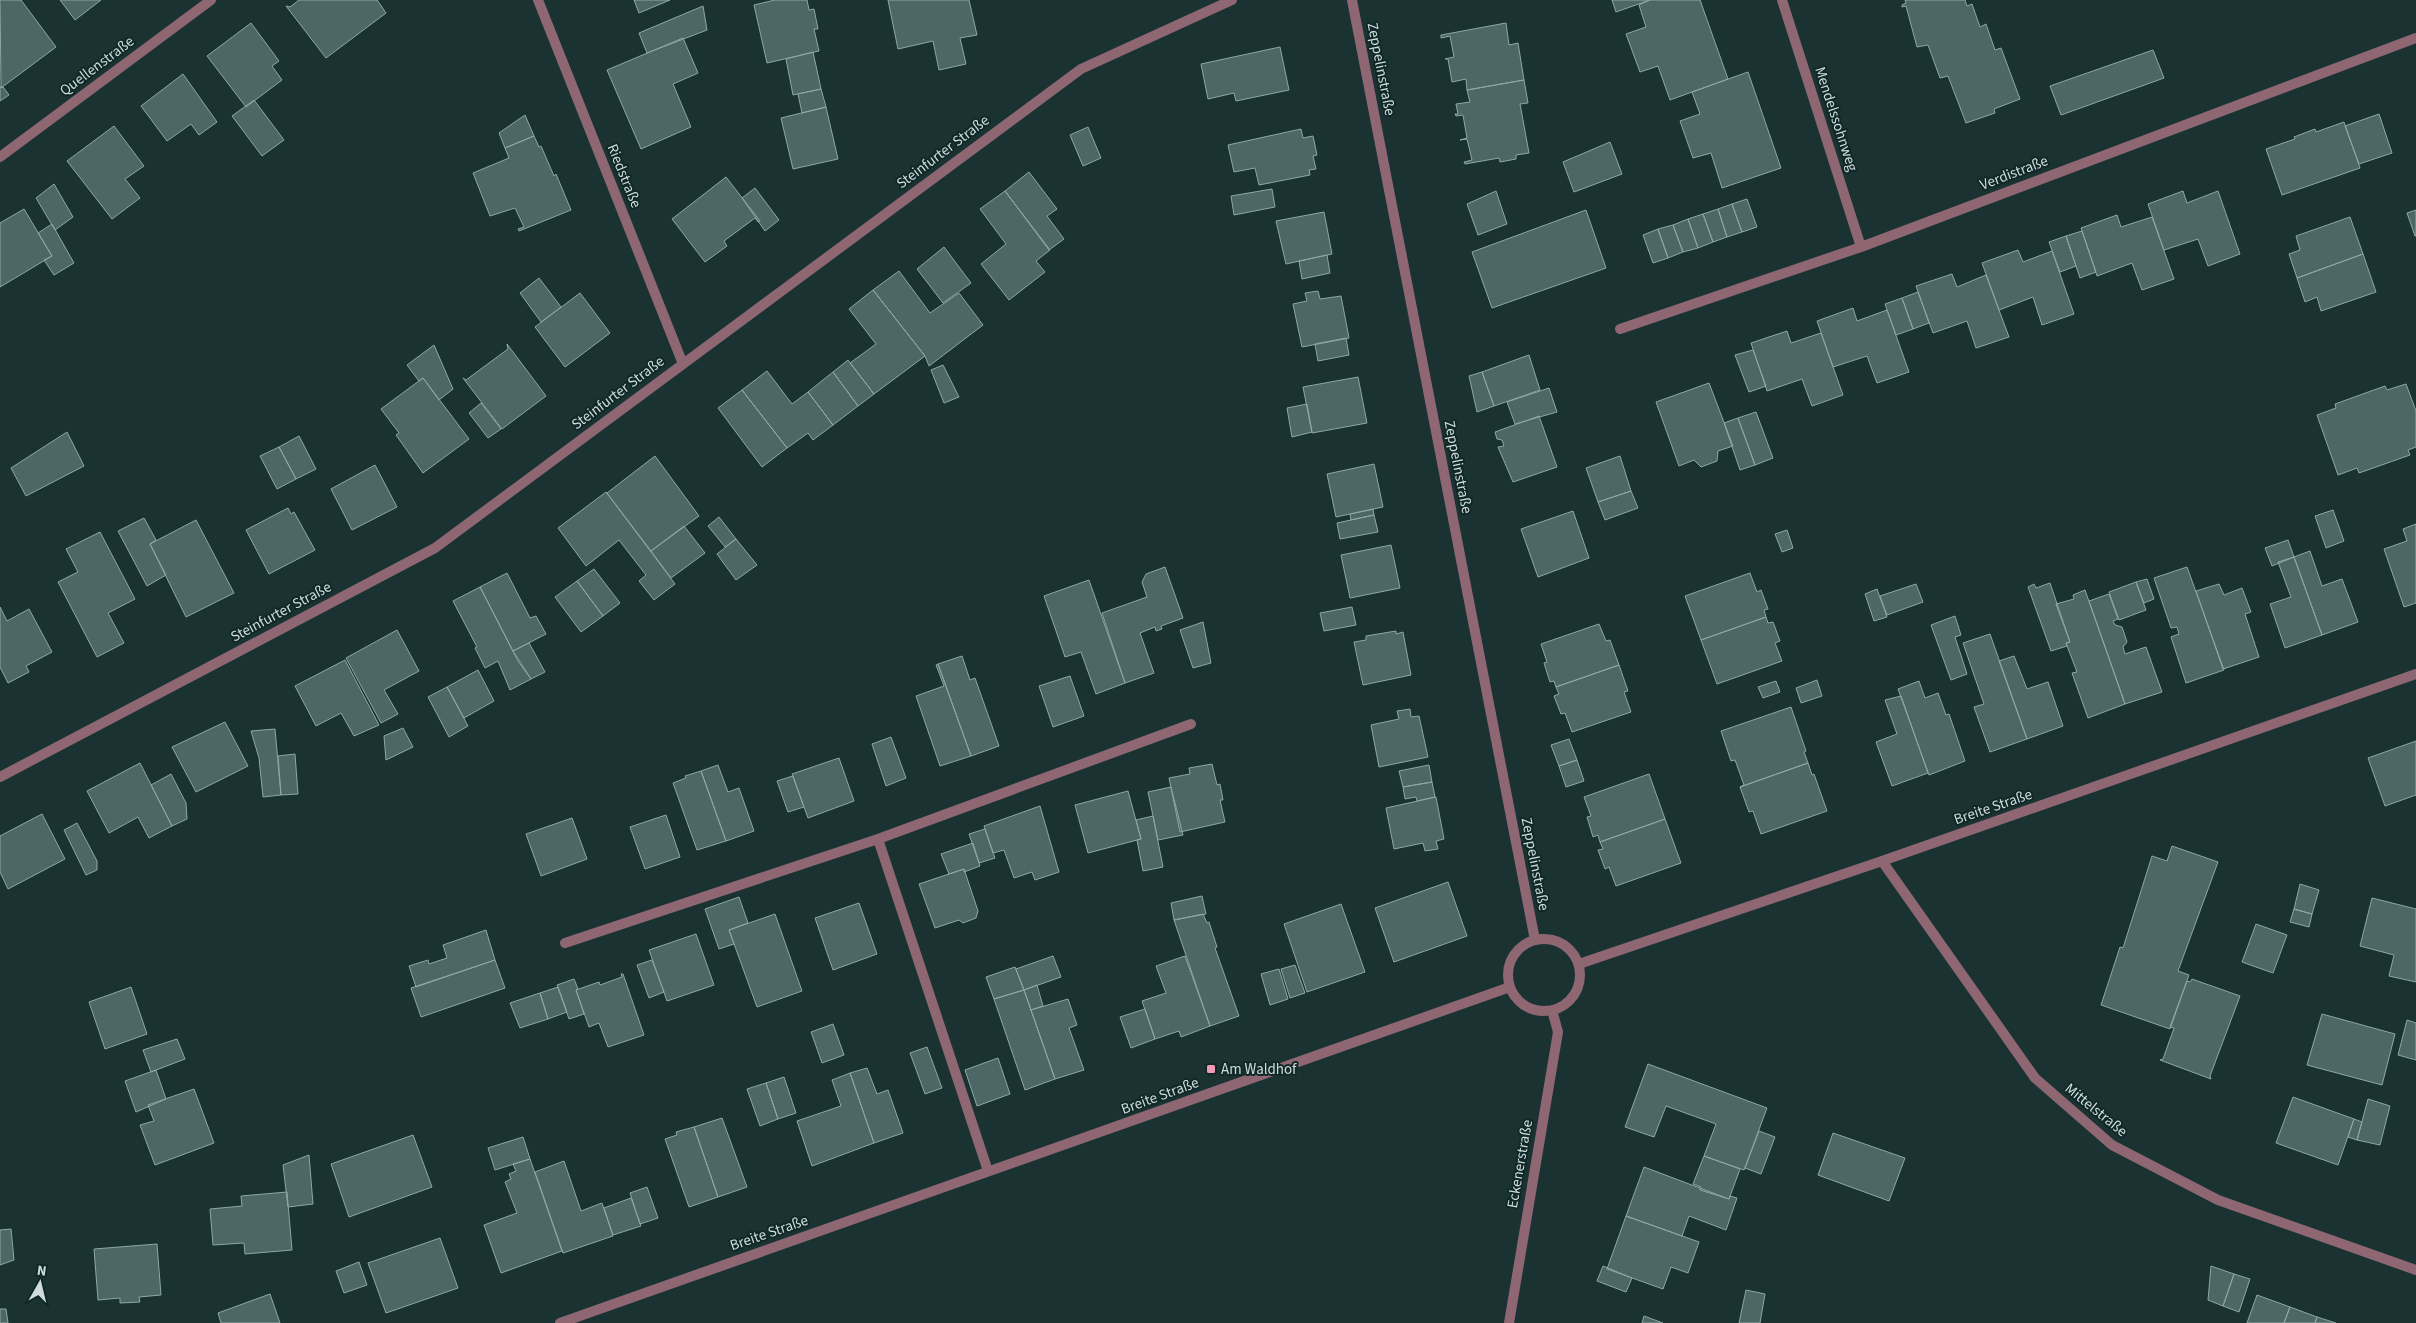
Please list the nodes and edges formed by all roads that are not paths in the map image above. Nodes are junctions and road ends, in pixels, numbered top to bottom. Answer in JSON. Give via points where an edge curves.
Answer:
{"nodes":[{"id":1,"x":211,"y":0,"type":"edge"},
{"id":2,"x":538,"y":0,"type":"edge"},
{"id":3,"x":1232,"y":0,"type":"edge"},
{"id":4,"x":1352,"y":0,"type":"edge"},
{"id":5,"x":1782,"y":0,"type":"edge"},
{"id":6,"x":2416,"y":38,"type":"edge"},
{"id":7,"x":0,"y":157,"type":"edge"},
{"id":8,"x":1861,"y":247,"type":"junction"},
{"id":9,"x":1620,"y":329,"type":"dead end"},
{"id":10,"x":683,"y":364,"type":"junction"},
{"id":11,"x":2416,"y":674,"type":"edge"},
{"id":12,"x":1191,"y":724,"type":"dead end"},
{"id":13,"x":0,"y":777,"type":"edge"},
{"id":14,"x":878,"y":839,"type":"junction"},
{"id":15,"x":1882,"y":861,"type":"junction"},
{"id":16,"x":1535,"y":940,"type":"junction"},
{"id":17,"x":565,"y":943,"type":"dead end"},
{"id":18,"x":1579,"y":964,"type":"junction"},
{"id":19,"x":1510,"y":987,"type":"junction"},
{"id":20,"x":1552,"y":1010,"type":"junction"},
{"id":21,"x":988,"y":1171,"type":"junction"},
{"id":22,"x":2416,"y":1270,"type":"edge"},
{"id":23,"x":560,"y":1323,"type":"edge"},
{"id":24,"x":1508,"y":1323,"type":"edge"}],
"edges":[{"from":1,"to":7,"type":"street","name":"Quellenstraße"},
{"from":2,"to":10,"type":"street","name":"Riedstraße"},
{"from":3,"to":10,"type":"street","name":"Steinfurter Straße","via":[[1081,69]]},
{"from":4,"to":16,"type":"street","name":"Zeppelinstraße"},
{"from":5,"to":8,"type":"street","name":"Mendelssohnweg"},
{"from":6,"to":8,"type":"street","name":"Verdistraße"},
{"from":8,"to":9,"type":"street","name":"Verdistraße"},
{"from":10,"to":13,"type":"street","name":"Steinfurter Straße","via":[[435,548]]},
{"from":11,"to":15,"type":"street","name":"Breite Straße"},
{"from":12,"to":14,"type":"street"},
{"from":14,"to":17,"type":"street"},
{"from":14,"to":21,"type":"street"},
{"from":15,"to":18,"type":"street","name":"Breite Straße"},
{"from":15,"to":22,"type":"street","name":"Mittelstraße","via":[[2034,1078],[2112,1145],[2218,1200]]},
{"from":16,"to":18,"type":"street","via":[[1548,938],[1562,943],[1573,952]]},
{"from":16,"to":19,"type":"street","via":[[1521,946],[1512,958],[1508,972]]},
{"from":18,"to":20,"type":"street","via":[[1580,979],[1575,993],[1565,1004]]},
{"from":19,"to":20,"type":"street","via":[[1516,998],[1527,1006]]},
{"from":19,"to":21,"type":"street","name":"Breite Straße"},
{"from":20,"to":24,"type":"street","name":"Eckenerstraße","via":[[1558,1032]]},
{"from":21,"to":23,"type":"street","name":"Breite Straße"}]}
